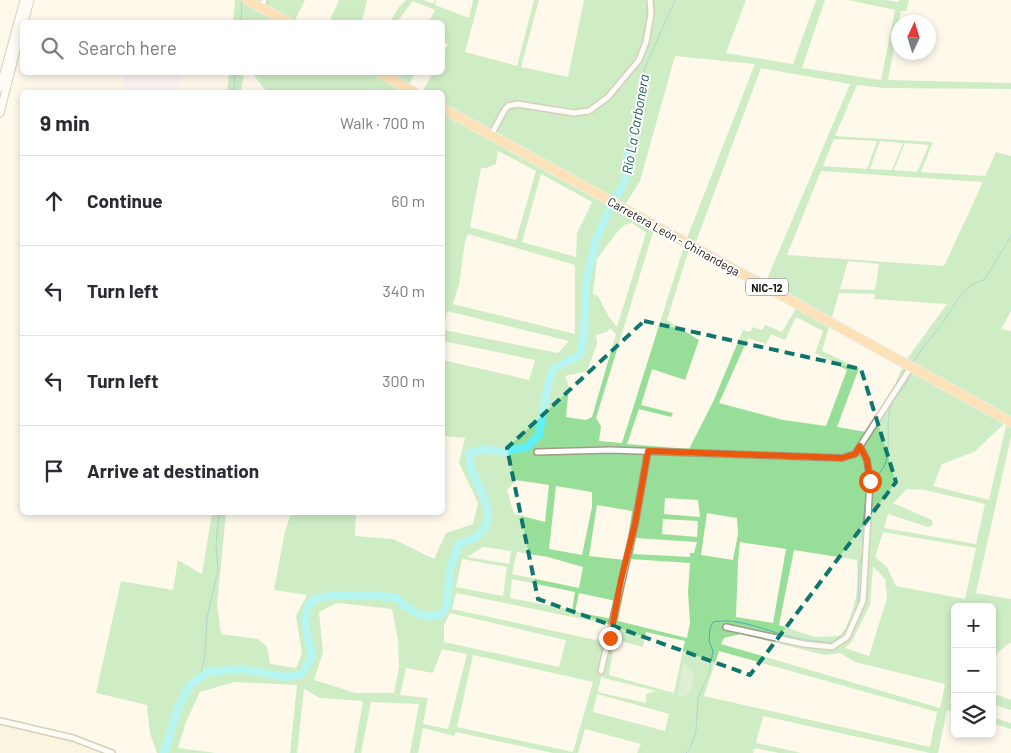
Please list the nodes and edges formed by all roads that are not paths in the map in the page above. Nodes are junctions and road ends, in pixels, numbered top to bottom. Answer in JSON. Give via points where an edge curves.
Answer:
{"nodes":[{"id":1,"x":24,"y":0,"type":"edge"},
{"id":2,"x":30,"y":0,"type":"edge"},
{"id":3,"x":247,"y":0,"type":"edge"},
{"id":4,"x":650,"y":0,"type":"edge"},
{"id":5,"x":263,"y":4,"type":"edge"},
{"id":6,"x":20,"y":20,"type":"edge"},
{"id":7,"x":25,"y":20,"type":"edge"},
{"id":8,"x":285,"y":20,"type":"edge"},
{"id":9,"x":20,"y":21,"type":"edge"},
{"id":10,"x":20,"y":31,"type":"edge"},
{"id":11,"x":17,"y":36,"type":"junction"},
{"id":12,"x":383,"y":75,"type":"edge"},
{"id":13,"x":0,"y":88,"type":"edge"},
{"id":14,"x":410,"y":90,"type":"edge"},
{"id":15,"x":1,"y":103,"type":"edge"},
{"id":16,"x":445,"y":110,"type":"edge"},
{"id":17,"x":0,"y":113,"type":"edge"},
{"id":18,"x":491,"y":135,"type":"junction"},
{"id":19,"x":912,"y":368,"type":"junction"},
{"id":20,"x":1011,"y":422,"type":"edge"},
{"id":21,"x":860,"y":446,"type":"junction"},
{"id":22,"x":648,"y":451,"type":"junction"},
{"id":23,"x":537,"y":452,"type":"dead end"},
{"id":24,"x":726,"y":627,"type":"dead end"},
{"id":25,"x":601,"y":671,"type":"dead end"},
{"id":26,"x":0,"y":721,"type":"edge"},
{"id":27,"x":112,"y":753,"type":"edge"}],
"edges":[{"from":1,"to":6,"type":"main road"},
{"from":2,"to":7,"type":"main road"},
{"from":3,"to":5,"type":"highway"},
{"from":4,"to":18,"type":"street","via":[[651,14],[640,60],[608,97],[589,111],[574,113],[517,104],[508,106]]},
{"from":5,"to":8,"type":"highway"},
{"from":9,"to":11,"type":"main road"},
{"from":10,"to":11,"type":"main road"},
{"from":11,"to":13,"type":"main road"},
{"from":11,"to":15,"type":"main road"},
{"from":12,"to":14,"type":"highway"},
{"from":15,"to":17,"type":"main road"},
{"from":16,"to":18,"type":"highway","name":"Carretera León - Chinandega","number":"NIC-12"},
{"from":18,"to":19,"type":"highway","name":"Carretera León - Chinandega","number":"NIC-12"},
{"from":19,"to":20,"type":"highway","name":"Carretera León - Chinandega","number":"NIC-12"},
{"from":19,"to":21,"type":"street"},
{"from":21,"to":22,"type":"street","via":[[855,454],[842,458]]},
{"from":21,"to":24,"type":"street","via":[[867,460],[870,481],[862,600],[847,637],[832,647]]},
{"from":22,"to":23,"type":"street"},
{"from":22,"to":25,"type":"street","via":[[635,524]]},
{"from":26,"to":27,"type":"street","via":[[72,738]]}]}
